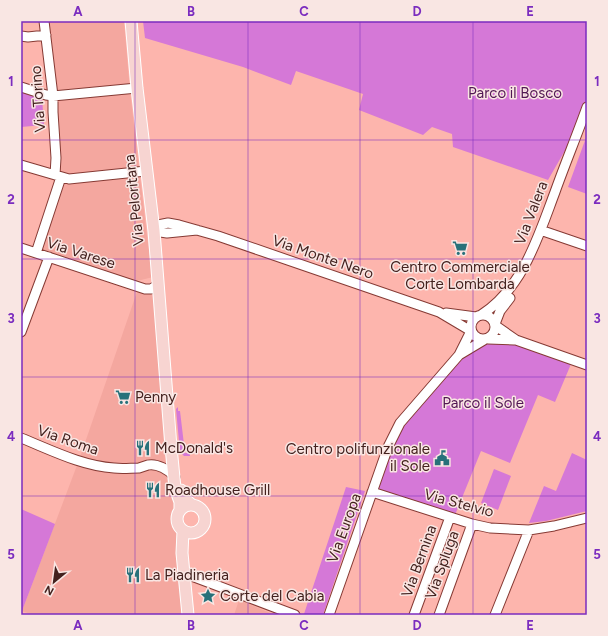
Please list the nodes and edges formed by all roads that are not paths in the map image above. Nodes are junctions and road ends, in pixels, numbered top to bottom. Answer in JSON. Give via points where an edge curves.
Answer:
{"nodes":[{"id":1,"x":44,"y":21,"type":"edge"},
{"id":2,"x":131,"y":21,"type":"edge"},
{"id":3,"x":21,"y":36,"type":"edge"},
{"id":4,"x":46,"y":36,"type":"junction"},
{"id":5,"x":21,"y":87,"type":"edge"},
{"id":6,"x":137,"y":88,"type":"junction"},
{"id":7,"x":53,"y":96,"type":"junction"},
{"id":8,"x":587,"y":106,"type":"edge"},
{"id":9,"x":587,"y":119,"type":"edge"},
{"id":10,"x":21,"y":165,"type":"edge"},
{"id":11,"x":146,"y":171,"type":"junction"},
{"id":12,"x":58,"y":176,"type":"junction"},
{"id":13,"x":154,"y":231,"type":"junction"},
{"id":14,"x":546,"y":232,"type":"junction"},
{"id":15,"x":587,"y":246,"type":"edge"},
{"id":16,"x":21,"y":248,"type":"edge"},
{"id":17,"x":36,"y":253,"type":"junction"},
{"id":18,"x":49,"y":257,"type":"junction"},
{"id":19,"x":158,"y":285,"type":"junction"},
{"id":20,"x":439,"y":312,"type":"junction"},
{"id":21,"x":478,"y":316,"type":"junction"},
{"id":22,"x":495,"y":325,"type":"junction"},
{"id":23,"x":471,"y":331,"type":"junction"},
{"id":24,"x":21,"y":332,"type":"edge"},
{"id":25,"x":486,"y":339,"type":"junction"},
{"id":26,"x":516,"y":340,"type":"junction"},
{"id":27,"x":459,"y":355,"type":"junction"},
{"id":28,"x":587,"y":365,"type":"edge"},
{"id":29,"x":166,"y":375,"type":"junction"},
{"id":30,"x":21,"y":438,"type":"edge"},
{"id":31,"x":175,"y":477,"type":"junction"},
{"id":32,"x":372,"y":492,"type":"junction"},
{"id":33,"x":192,"y":505,"type":"junction"},
{"id":34,"x":180,"y":510,"type":"junction"},
{"id":35,"x":450,"y":517,"type":"junction"},
{"id":36,"x":587,"y":518,"type":"edge"},
{"id":37,"x":472,"y":524,"type":"junction"},
{"id":38,"x":529,"y":530,"type":"junction"},
{"id":39,"x":183,"y":531,"type":"junction"},
{"id":40,"x":195,"y":533,"type":"junction"},
{"id":41,"x":189,"y":575,"type":"junction"},
{"id":42,"x":188,"y":615,"type":"edge"},
{"id":43,"x":193,"y":615,"type":"edge"},
{"id":44,"x":294,"y":615,"type":"edge"},
{"id":45,"x":329,"y":615,"type":"edge"},
{"id":46,"x":414,"y":615,"type":"edge"},
{"id":47,"x":439,"y":615,"type":"edge"},
{"id":48,"x":495,"y":615,"type":"edge"}],
"edges":[{"from":1,"to":4,"type":"street","name":"Via Torino"},
{"from":2,"to":6,"type":"main road","name":"Via Peloritana"},
{"from":3,"to":4,"type":"street"},
{"from":4,"to":7,"type":"street","name":"Via Torino"},
{"from":5,"to":7,"type":"street"},
{"from":6,"to":7,"type":"street"},
{"from":6,"to":11,"type":"main road","name":"Via Peloritana"},
{"from":7,"to":12,"type":"street","name":"Via Torino"},
{"from":8,"to":21,"type":"street","name":"Via Valera","via":[[533,249],[506,294],[493,307]]},
{"from":9,"to":14,"type":"street","name":"Via Valera"},
{"from":10,"to":12,"type":"street"},
{"from":11,"to":12,"type":"street","via":[[77,179]]},
{"from":11,"to":13,"type":"main road","name":"Via Peloritana"},
{"from":12,"to":17,"type":"street","name":"Via Torino"},
{"from":13,"to":19,"type":"main road","name":"Via Peloritana"},
{"from":13,"to":20,"type":"street","name":"Via Monte Nero","via":[[158,225],[168,223],[197,230]]},
{"from":14,"to":15,"type":"street"},
{"from":14,"to":22,"type":"street","name":"Via Valera","via":[[539,250],[500,311]]},
{"from":16,"to":17,"type":"street","name":"Via Varese"},
{"from":17,"to":18,"type":"street","name":"Via Varese"},
{"from":18,"to":19,"type":"street","name":"Via Varese","via":[[132,284],[152,282]]},
{"from":18,"to":24,"type":"street"},
{"from":19,"to":29,"type":"main road","name":"Via Peloritana"},
{"from":20,"to":21,"type":"street","name":"Via Monte Nero"},
{"from":20,"to":23,"type":"street","name":"Via Monte Nero"},
{"from":21,"to":22,"type":"street","via":[[490,317]]},
{"from":21,"to":23,"type":"street","via":[[471,324]]},
{"from":22,"to":25,"type":"street","via":[[493,334]]},
{"from":22,"to":26,"type":"street"},
{"from":23,"to":25,"type":"street","via":[[476,337]]},
{"from":23,"to":27,"type":"street","name":"Via Europa"},
{"from":25,"to":26,"type":"street"},
{"from":25,"to":27,"type":"street","name":"Via Europa"},
{"from":26,"to":28,"type":"street"},
{"from":27,"to":32,"type":"street","name":"Via Europa","via":[[400,423],[388,447]]},
{"from":29,"to":31,"type":"main road","name":"Via Peloritana"},
{"from":29,"to":33,"type":"main road","name":"Via Peloritana","via":[[173,407],[180,482],[183,495]]},
{"from":30,"to":31,"type":"street","name":"Via Roma","via":[[96,466],[128,468],[149,465],[165,469]]},
{"from":31,"to":34,"type":"main road","name":"Via Peloritana"},
{"from":32,"to":35,"type":"street","name":"Via Stelvio"},
{"from":32,"to":45,"type":"street","name":"Via Europa"},
{"from":33,"to":34,"type":"main road"},
{"from":33,"to":40,"type":"main road","via":[[200,508],[205,516],[204,525]]},
{"from":34,"to":39,"type":"main road","via":[[177,522]]},
{"from":35,"to":37,"type":"street","name":"Via Stelvio"},
{"from":35,"to":46,"type":"street","name":"Via Bernina"},
{"from":36,"to":38,"type":"street","name":"Via Stelvio"},
{"from":37,"to":38,"type":"street","name":"Via Stelvio","via":[[490,528]]},
{"from":37,"to":47,"type":"street","name":"Via Spluga"},
{"from":38,"to":48,"type":"street"},
{"from":39,"to":40,"type":"main road"},
{"from":39,"to":42,"type":"main road","via":[[182,553]]},
{"from":40,"to":41,"type":"main road","via":[[188,549]]},
{"from":41,"to":43,"type":"main road"},
{"from":41,"to":44,"type":"street"}]}
